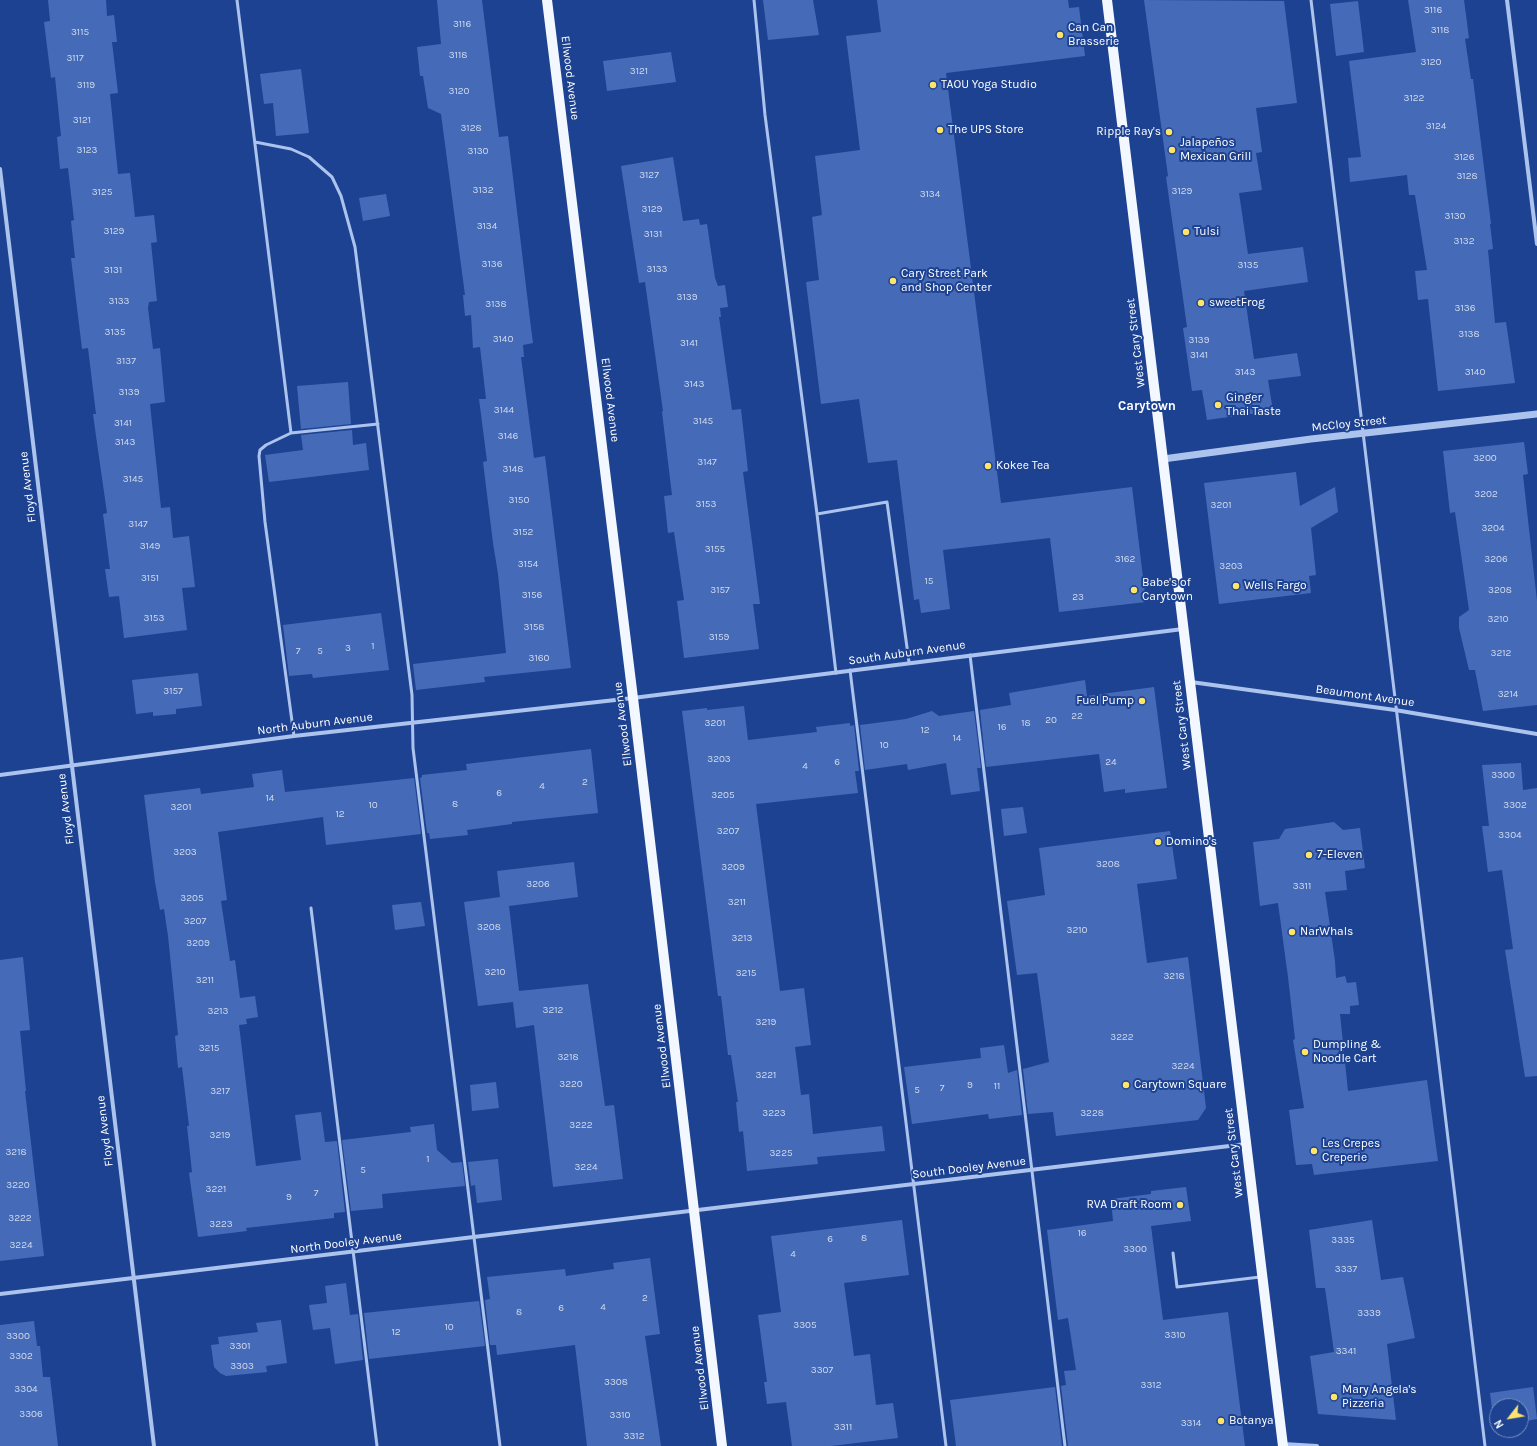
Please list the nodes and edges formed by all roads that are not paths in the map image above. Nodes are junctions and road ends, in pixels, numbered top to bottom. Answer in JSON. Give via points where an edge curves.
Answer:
{"nodes":[{"id":1,"x":236,"y":0,"type":"edge"},
{"id":2,"x":547,"y":0,"type":"edge"},
{"id":3,"x":754,"y":0,"type":"edge"},
{"id":4,"x":1107,"y":0,"type":"edge"},
{"id":5,"x":1311,"y":0,"type":"edge"},
{"id":6,"x":1507,"y":0,"type":"edge"},
{"id":7,"x":255,"y":142,"type":"junction"},
{"id":8,"x":0,"y":169,"type":"edge"},
{"id":9,"x":1537,"y":244,"type":"edge"},
{"id":10,"x":1537,"y":414,"type":"edge"},
{"id":11,"x":378,"y":424,"type":"junction"},
{"id":12,"x":291,"y":433,"type":"junction"},
{"id":13,"x":1364,"y":433,"type":"junction"},
{"id":14,"x":1163,"y":459,"type":"junction"},
{"id":15,"x":817,"y":514,"type":"junction"},
{"id":16,"x":1184,"y":629,"type":"junction"},
{"id":17,"x":970,"y":654,"type":"junction"},
{"id":18,"x":909,"y":662,"type":"junction"},
{"id":19,"x":850,"y":670,"type":"junction"},
{"id":20,"x":836,"y":673,"type":"junction"},
{"id":21,"x":1190,"y":682,"type":"junction"},
{"id":22,"x":634,"y":698,"type":"junction"},
{"id":23,"x":1395,"y":710,"type":"junction"},
{"id":24,"x":414,"y":722,"type":"junction"},
{"id":25,"x":1537,"y":734,"type":"edge"},
{"id":26,"x":294,"y":736,"type":"junction"},
{"id":27,"x":71,"y":766,"type":"junction"},
{"id":28,"x":0,"y":775,"type":"edge"},
{"id":29,"x":311,"y":908,"type":"dead end"},
{"id":30,"x":1246,"y":1144,"type":"junction"},
{"id":31,"x":1033,"y":1170,"type":"junction"},
{"id":32,"x":915,"y":1184,"type":"junction"},
{"id":33,"x":694,"y":1210,"type":"junction"},
{"id":34,"x":472,"y":1237,"type":"junction"},
{"id":35,"x":353,"y":1252,"type":"junction"},
{"id":36,"x":1173,"y":1253,"type":"dead end"},
{"id":37,"x":1262,"y":1277,"type":"junction"},
{"id":38,"x":133,"y":1279,"type":"junction"},
{"id":39,"x":0,"y":1294,"type":"edge"},
{"id":40,"x":1282,"y":1445,"type":"edge"},
{"id":41,"x":154,"y":1446,"type":"edge"},
{"id":42,"x":377,"y":1446,"type":"edge"},
{"id":43,"x":500,"y":1446,"type":"edge"},
{"id":44,"x":722,"y":1446,"type":"edge"},
{"id":45,"x":946,"y":1446,"type":"edge"},
{"id":46,"x":1065,"y":1446,"type":"edge"},
{"id":47,"x":1317,"y":1446,"type":"edge"},
{"id":48,"x":1485,"y":1446,"type":"edge"}],
"edges":[{"from":1,"to":7,"type":"lane"},
{"from":2,"to":22,"type":"main road","name":"Ellwood Avenue"},
{"from":3,"to":15,"type":"lane","via":[[765,115]]},
{"from":4,"to":14,"type":"main road","name":"West Cary Street"},
{"from":5,"to":13,"type":"lane"},
{"from":6,"to":9,"type":"street"},
{"from":7,"to":11,"type":"lane","via":[[291,148],[310,157],[332,177],[341,196],[356,247]]},
{"from":7,"to":12,"type":"lane"},
{"from":8,"to":27,"type":"street","name":"Floyd Avenue"},
{"from":10,"to":13,"type":"street","name":"McCloy Street"},
{"from":11,"to":12,"type":"lane"},
{"from":11,"to":24,"type":"lane"},
{"from":12,"to":26,"type":"lane","via":[[266,445],[260,450],[259,456],[265,522]]},
{"from":13,"to":14,"type":"street","name":"McCloy Street"},
{"from":13,"to":23,"type":"lane"},
{"from":14,"to":16,"type":"main road","name":"West Cary Street"},
{"from":15,"to":18,"type":"lane","via":[[887,502]]},
{"from":15,"to":20,"type":"lane"},
{"from":16,"to":17,"type":"street","name":"South Auburn Avenue"},
{"from":16,"to":21,"type":"main road","name":"West Cary Street"},
{"from":17,"to":18,"type":"street","name":"South Auburn Avenue"},
{"from":17,"to":31,"type":"lane"},
{"from":18,"to":19,"type":"street","name":"South Auburn Avenue"},
{"from":19,"to":20,"type":"street","name":"South Auburn Avenue"},
{"from":19,"to":32,"type":"lane"},
{"from":20,"to":22,"type":"street","name":"South Auburn Avenue"},
{"from":21,"to":23,"type":"street","name":"Beaumont Avenue"},
{"from":21,"to":30,"type":"main road","name":"West Cary Street"},
{"from":22,"to":24,"type":"street","name":"North Auburn Avenue"},
{"from":22,"to":33,"type":"main road","name":"Ellwood Avenue"},
{"from":23,"to":25,"type":"street","name":"Beaumont Avenue"},
{"from":23,"to":48,"type":"lane"},
{"from":24,"to":26,"type":"street","name":"North Auburn Avenue"},
{"from":24,"to":34,"type":"lane","via":[[413,748]]},
{"from":26,"to":27,"type":"street","name":"North Auburn Avenue"},
{"from":27,"to":28,"type":"street","name":"North Auburn Avenue"},
{"from":27,"to":38,"type":"street","name":"Floyd Avenue"},
{"from":29,"to":35,"type":"lane"},
{"from":30,"to":31,"type":"street","name":"South Dooley Avenue"},
{"from":30,"to":37,"type":"main road","name":"West Cary Street"},
{"from":31,"to":32,"type":"street","name":"South Dooley Avenue"},
{"from":31,"to":46,"type":"lane"},
{"from":32,"to":33,"type":"street","name":"South Dooley Avenue"},
{"from":32,"to":45,"type":"lane"},
{"from":33,"to":34,"type":"street","name":"North Dooley Avenue"},
{"from":33,"to":44,"type":"main road","name":"Ellwood Avenue"},
{"from":34,"to":35,"type":"street","name":"North Dooley Avenue"},
{"from":34,"to":43,"type":"lane"},
{"from":35,"to":38,"type":"street","name":"North Dooley Avenue"},
{"from":35,"to":42,"type":"lane"},
{"from":36,"to":37,"type":"lane","via":[[1177,1287]]},
{"from":37,"to":40,"type":"main road","name":"West Cary Street"},
{"from":38,"to":39,"type":"street","name":"North Dooley Avenue"},
{"from":38,"to":41,"type":"street","name":"Floyd Avenue"},
{"from":40,"to":47,"type":"street"}]}
